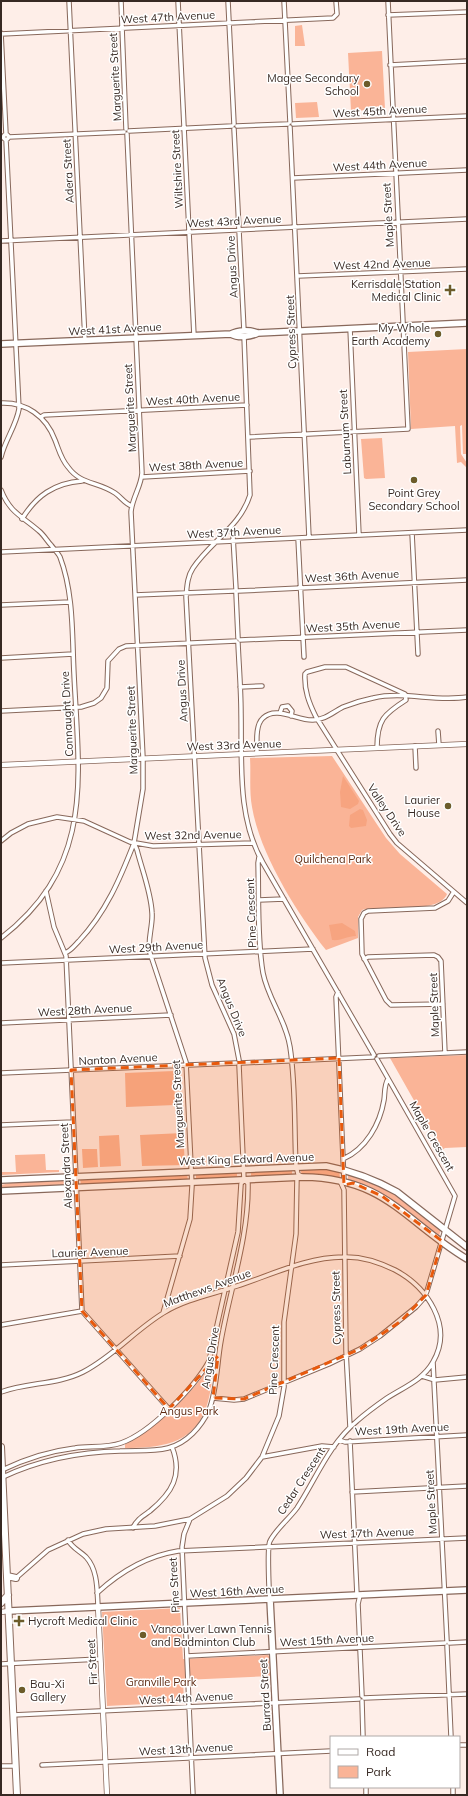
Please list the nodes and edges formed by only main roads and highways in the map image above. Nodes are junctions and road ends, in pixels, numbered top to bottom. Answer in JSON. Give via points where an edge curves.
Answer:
{"nodes":[{"id":1,"x":467,"y":323,"type":"edge"},
{"id":2,"x":1,"y":344,"type":"edge"},
{"id":3,"x":1,"y":1180,"type":"edge"},
{"id":4,"x":1,"y":1191,"type":"edge"},
{"id":5,"x":467,"y":1247,"type":"edge"},
{"id":6,"x":467,"y":1259,"type":"edge"},
{"id":7,"x":1,"y":1447,"type":"edge"},
{"id":8,"x":2,"y":1470,"type":"edge"},
{"id":9,"x":2,"y":1478,"type":"edge"},
{"id":10,"x":7,"y":1578,"type":"junction"},
{"id":11,"x":16,"y":1578,"type":"road end"},
{"id":12,"x":467,"y":1590,"type":"edge"},
{"id":13,"x":8,"y":1595,"type":"junction"},
{"id":14,"x":270,"y":1599,"type":"junction"},
{"id":15,"x":1,"y":1603,"type":"edge"},
{"id":16,"x":9,"y":1611,"type":"junction"},
{"id":17,"x":17,"y":1795,"type":"edge"},
{"id":18,"x":280,"y":1795,"type":"edge"}],
"edges":[{"from":1,"to":2,"type":"main road","name":"West 41st Avenue"},
{"from":3,"to":5,"type":"main road","name":"West King Edward Avenue","via":[[296,1166],[343,1169],[385,1185]]},
{"from":4,"to":6,"type":"main road","name":"West King Edward Avenue","via":[[300,1177],[340,1180],[375,1192],[391,1201]]},
{"from":7,"to":8,"type":"highway"},
{"from":8,"to":9,"type":"highway"},
{"from":9,"to":10,"type":"highway"},
{"from":10,"to":11,"type":"highway"},
{"from":10,"to":13,"type":"highway"},
{"from":12,"to":14,"type":"main road","name":"West 16th Avenue"},
{"from":13,"to":15,"type":"highway"},
{"from":13,"to":16,"type":"highway"},
{"from":14,"to":16,"type":"main road","name":"West 16th Avenue"},
{"from":14,"to":18,"type":"main road","name":"Burrard Street"},
{"from":16,"to":17,"type":"highway"}]}
